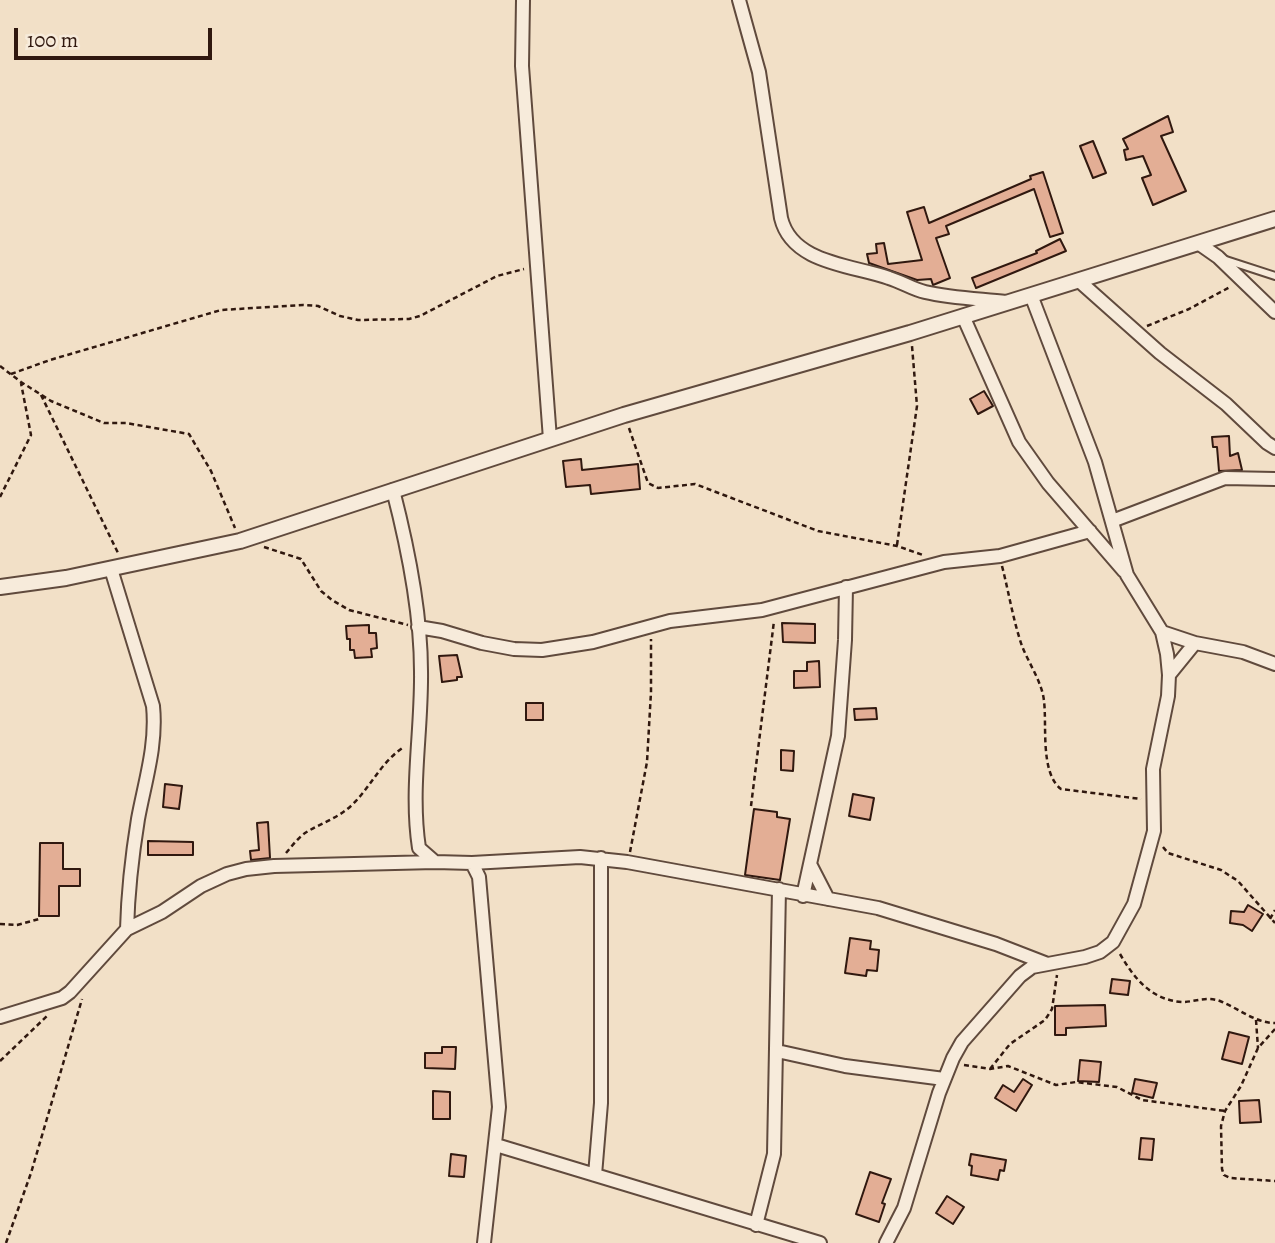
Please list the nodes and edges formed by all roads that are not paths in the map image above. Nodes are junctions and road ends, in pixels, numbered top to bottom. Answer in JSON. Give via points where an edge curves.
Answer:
{"nodes":[{"id":1,"x":523,"y":0,"type":"edge"},
{"id":2,"x":739,"y":0,"type":"edge"},
{"id":3,"x":1275,"y":219,"type":"edge"},
{"id":4,"x":1198,"y":243,"type":"junction"},
{"id":5,"x":1218,"y":257,"type":"junction"},
{"id":6,"x":1275,"y":276,"type":"edge"},
{"id":7,"x":1078,"y":280,"type":"junction"},
{"id":8,"x":1031,"y":295,"type":"junction"},
{"id":9,"x":1006,"y":302,"type":"junction"},
{"id":10,"x":1275,"y":312,"type":"edge"},
{"id":11,"x":963,"y":316,"type":"junction"},
{"id":12,"x":550,"y":439,"type":"junction"},
{"id":13,"x":1275,"y":448,"type":"edge"},
{"id":14,"x":1275,"y":479,"type":"edge"},
{"id":15,"x":393,"y":490,"type":"junction"},
{"id":16,"x":1112,"y":521,"type":"junction"},
{"id":17,"x":1090,"y":531,"type":"junction"},
{"id":18,"x":118,"y":567,"type":"junction"},
{"id":19,"x":1127,"y":575,"type":"junction"},
{"id":20,"x":0,"y":587,"type":"edge"},
{"id":21,"x":846,"y":587,"type":"junction"},
{"id":22,"x":418,"y":628,"type":"junction"},
{"id":23,"x":1161,"y":632,"type":"junction"},
{"id":24,"x":1195,"y":643,"type":"junction"},
{"id":25,"x":1275,"y":664,"type":"edge"},
{"id":26,"x":1170,"y":675,"type":"junction"},
{"id":27,"x":601,"y":858,"type":"junction"},
{"id":28,"x":435,"y":862,"type":"junction"},
{"id":29,"x":472,"y":863,"type":"junction"},
{"id":30,"x":810,"y":864,"type":"junction"},
{"id":31,"x":779,"y":889,"type":"junction"},
{"id":32,"x":803,"y":895,"type":"junction"},
{"id":33,"x":828,"y":900,"type":"junction"},
{"id":34,"x":127,"y":929,"type":"junction"},
{"id":35,"x":1046,"y":963,"type":"junction"},
{"id":36,"x":0,"y":1017,"type":"edge"},
{"id":37,"x":777,"y":1052,"type":"junction"},
{"id":38,"x":944,"y":1079,"type":"junction"},
{"id":39,"x":496,"y":1145,"type":"junction"},
{"id":40,"x":595,"y":1175,"type":"junction"},
{"id":41,"x":756,"y":1224,"type":"junction"},
{"id":42,"x":484,"y":1243,"type":"edge"},
{"id":43,"x":820,"y":1243,"type":"edge"},
{"id":44,"x":886,"y":1243,"type":"edge"}],
"edges":[{"from":1,"to":12,"type":"street","via":[[522,66]]},
{"from":2,"to":9,"type":"street","via":[[759,72],[781,218],[788,236],[825,260],[908,287]]},
{"from":3,"to":4,"type":"street"},
{"from":4,"to":5,"type":"street"},
{"from":4,"to":7,"type":"street"},
{"from":5,"to":6,"type":"lane"},
{"from":5,"to":10,"type":"street"},
{"from":7,"to":8,"type":"street"},
{"from":7,"to":13,"type":"street"},
{"from":8,"to":9,"type":"street"},
{"from":8,"to":16,"type":"street","via":[[1095,462]]},
{"from":9,"to":11,"type":"street"},
{"from":11,"to":12,"type":"street"},
{"from":11,"to":17,"type":"street","via":[[1019,442]]},
{"from":12,"to":15,"type":"street"},
{"from":14,"to":16,"type":"street","via":[[1218,480]]},
{"from":15,"to":18,"type":"street","via":[[240,541]]},
{"from":15,"to":22,"type":"street"},
{"from":16,"to":19,"type":"street"},
{"from":17,"to":19,"type":"street"},
{"from":17,"to":21,"type":"street","via":[[1000,556],[944,562]]},
{"from":18,"to":20,"type":"street"},
{"from":18,"to":34,"type":"street","via":[[155,723],[128,890]]},
{"from":19,"to":23,"type":"street"},
{"from":21,"to":22,"type":"street","via":[[776,607],[651,625],[593,642],[542,650],[514,649]]},
{"from":21,"to":30,"type":"street","via":[[838,736]]},
{"from":22,"to":28,"type":"street","via":[[419,849]]},
{"from":23,"to":24,"type":"street"},
{"from":23,"to":26,"type":"street"},
{"from":24,"to":25,"type":"street"},
{"from":24,"to":26,"type":"street"},
{"from":26,"to":35,"type":"street","via":[[1154,755],[1154,831],[1134,904],[1113,942],[1100,952]]},
{"from":27,"to":29,"type":"street"},
{"from":27,"to":31,"type":"street"},
{"from":27,"to":40,"type":"street","via":[[600,1103]]},
{"from":28,"to":29,"type":"street"},
{"from":28,"to":34,"type":"street","via":[[246,869],[201,887]]},
{"from":29,"to":39,"type":"street","via":[[479,877],[484,923],[499,1107]]},
{"from":30,"to":32,"type":"street"},
{"from":30,"to":33,"type":"street"},
{"from":31,"to":32,"type":"street"},
{"from":31,"to":37,"type":"street"},
{"from":32,"to":33,"type":"street"},
{"from":33,"to":35,"type":"street","via":[[939,925]]},
{"from":34,"to":36,"type":"street","via":[[70,992]]},
{"from":35,"to":38,"type":"street","via":[[1020,976],[979,1020]]},
{"from":37,"to":38,"type":"street"},
{"from":37,"to":41,"type":"street","via":[[774,1154]]},
{"from":38,"to":44,"type":"street","via":[[904,1208]]},
{"from":39,"to":40,"type":"street"},
{"from":39,"to":42,"type":"street"},
{"from":40,"to":41,"type":"street"},
{"from":41,"to":43,"type":"street"}]}
